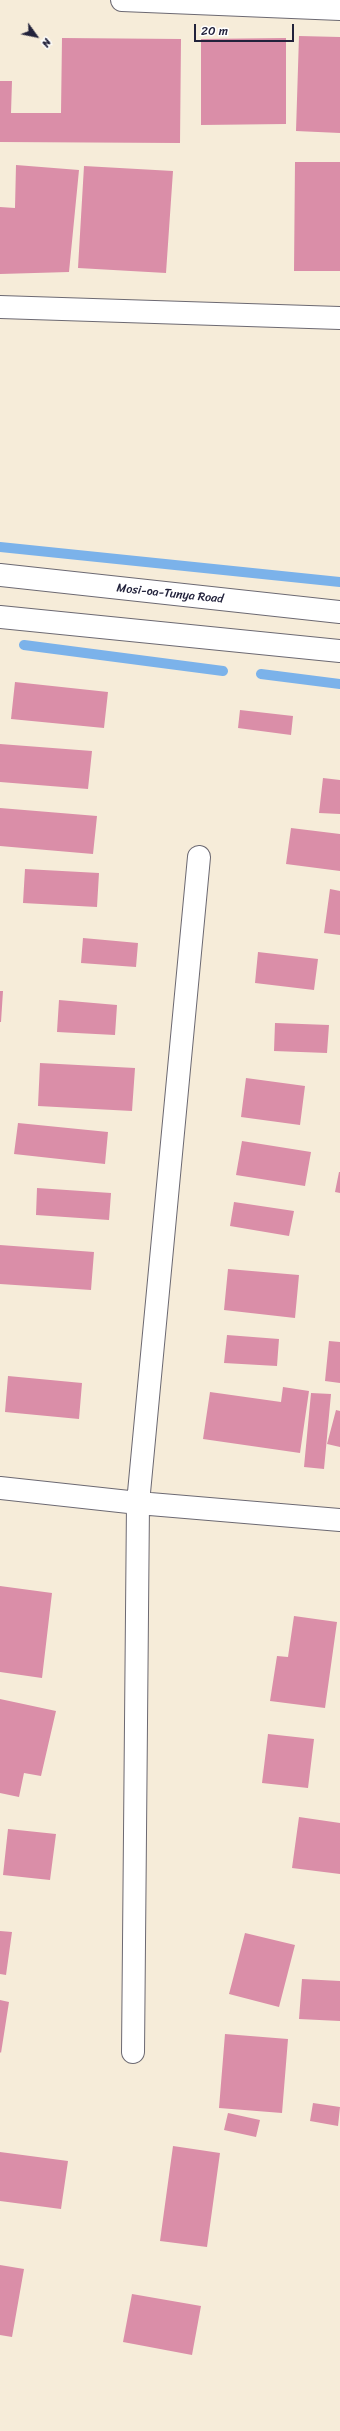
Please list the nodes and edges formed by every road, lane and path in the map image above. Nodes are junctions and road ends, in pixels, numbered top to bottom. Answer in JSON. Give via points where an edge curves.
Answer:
{"nodes":[{"id":1,"x":122,"y":0,"type":"edge"},
{"id":2,"x":340,"y":9,"type":"edge"},
{"id":3,"x":0,"y":307,"type":"edge"},
{"id":4,"x":340,"y":318,"type":"edge"},
{"id":5,"x":0,"y":575,"type":"edge"},
{"id":6,"x":340,"y":612,"type":"edge"},
{"id":7,"x":0,"y":618,"type":"edge"},
{"id":8,"x":340,"y":651,"type":"edge"},
{"id":9,"x":199,"y":857,"type":"dead end"},
{"id":10,"x":0,"y":1488,"type":"edge"},
{"id":11,"x":138,"y":1503,"type":"junction"},
{"id":12,"x":340,"y":1520,"type":"edge"},
{"id":13,"x":133,"y":2052,"type":"dead end"}],
"edges":[{"from":1,"to":2,"type":"street"},
{"from":3,"to":4,"type":"street"},
{"from":5,"to":6,"type":"street","name":"Mosi-oa-Tunya Road"},
{"from":7,"to":8,"type":"street"},
{"from":9,"to":11,"type":"street"},
{"from":10,"to":11,"type":"street"},
{"from":11,"to":12,"type":"street"},
{"from":11,"to":13,"type":"street"}]}
